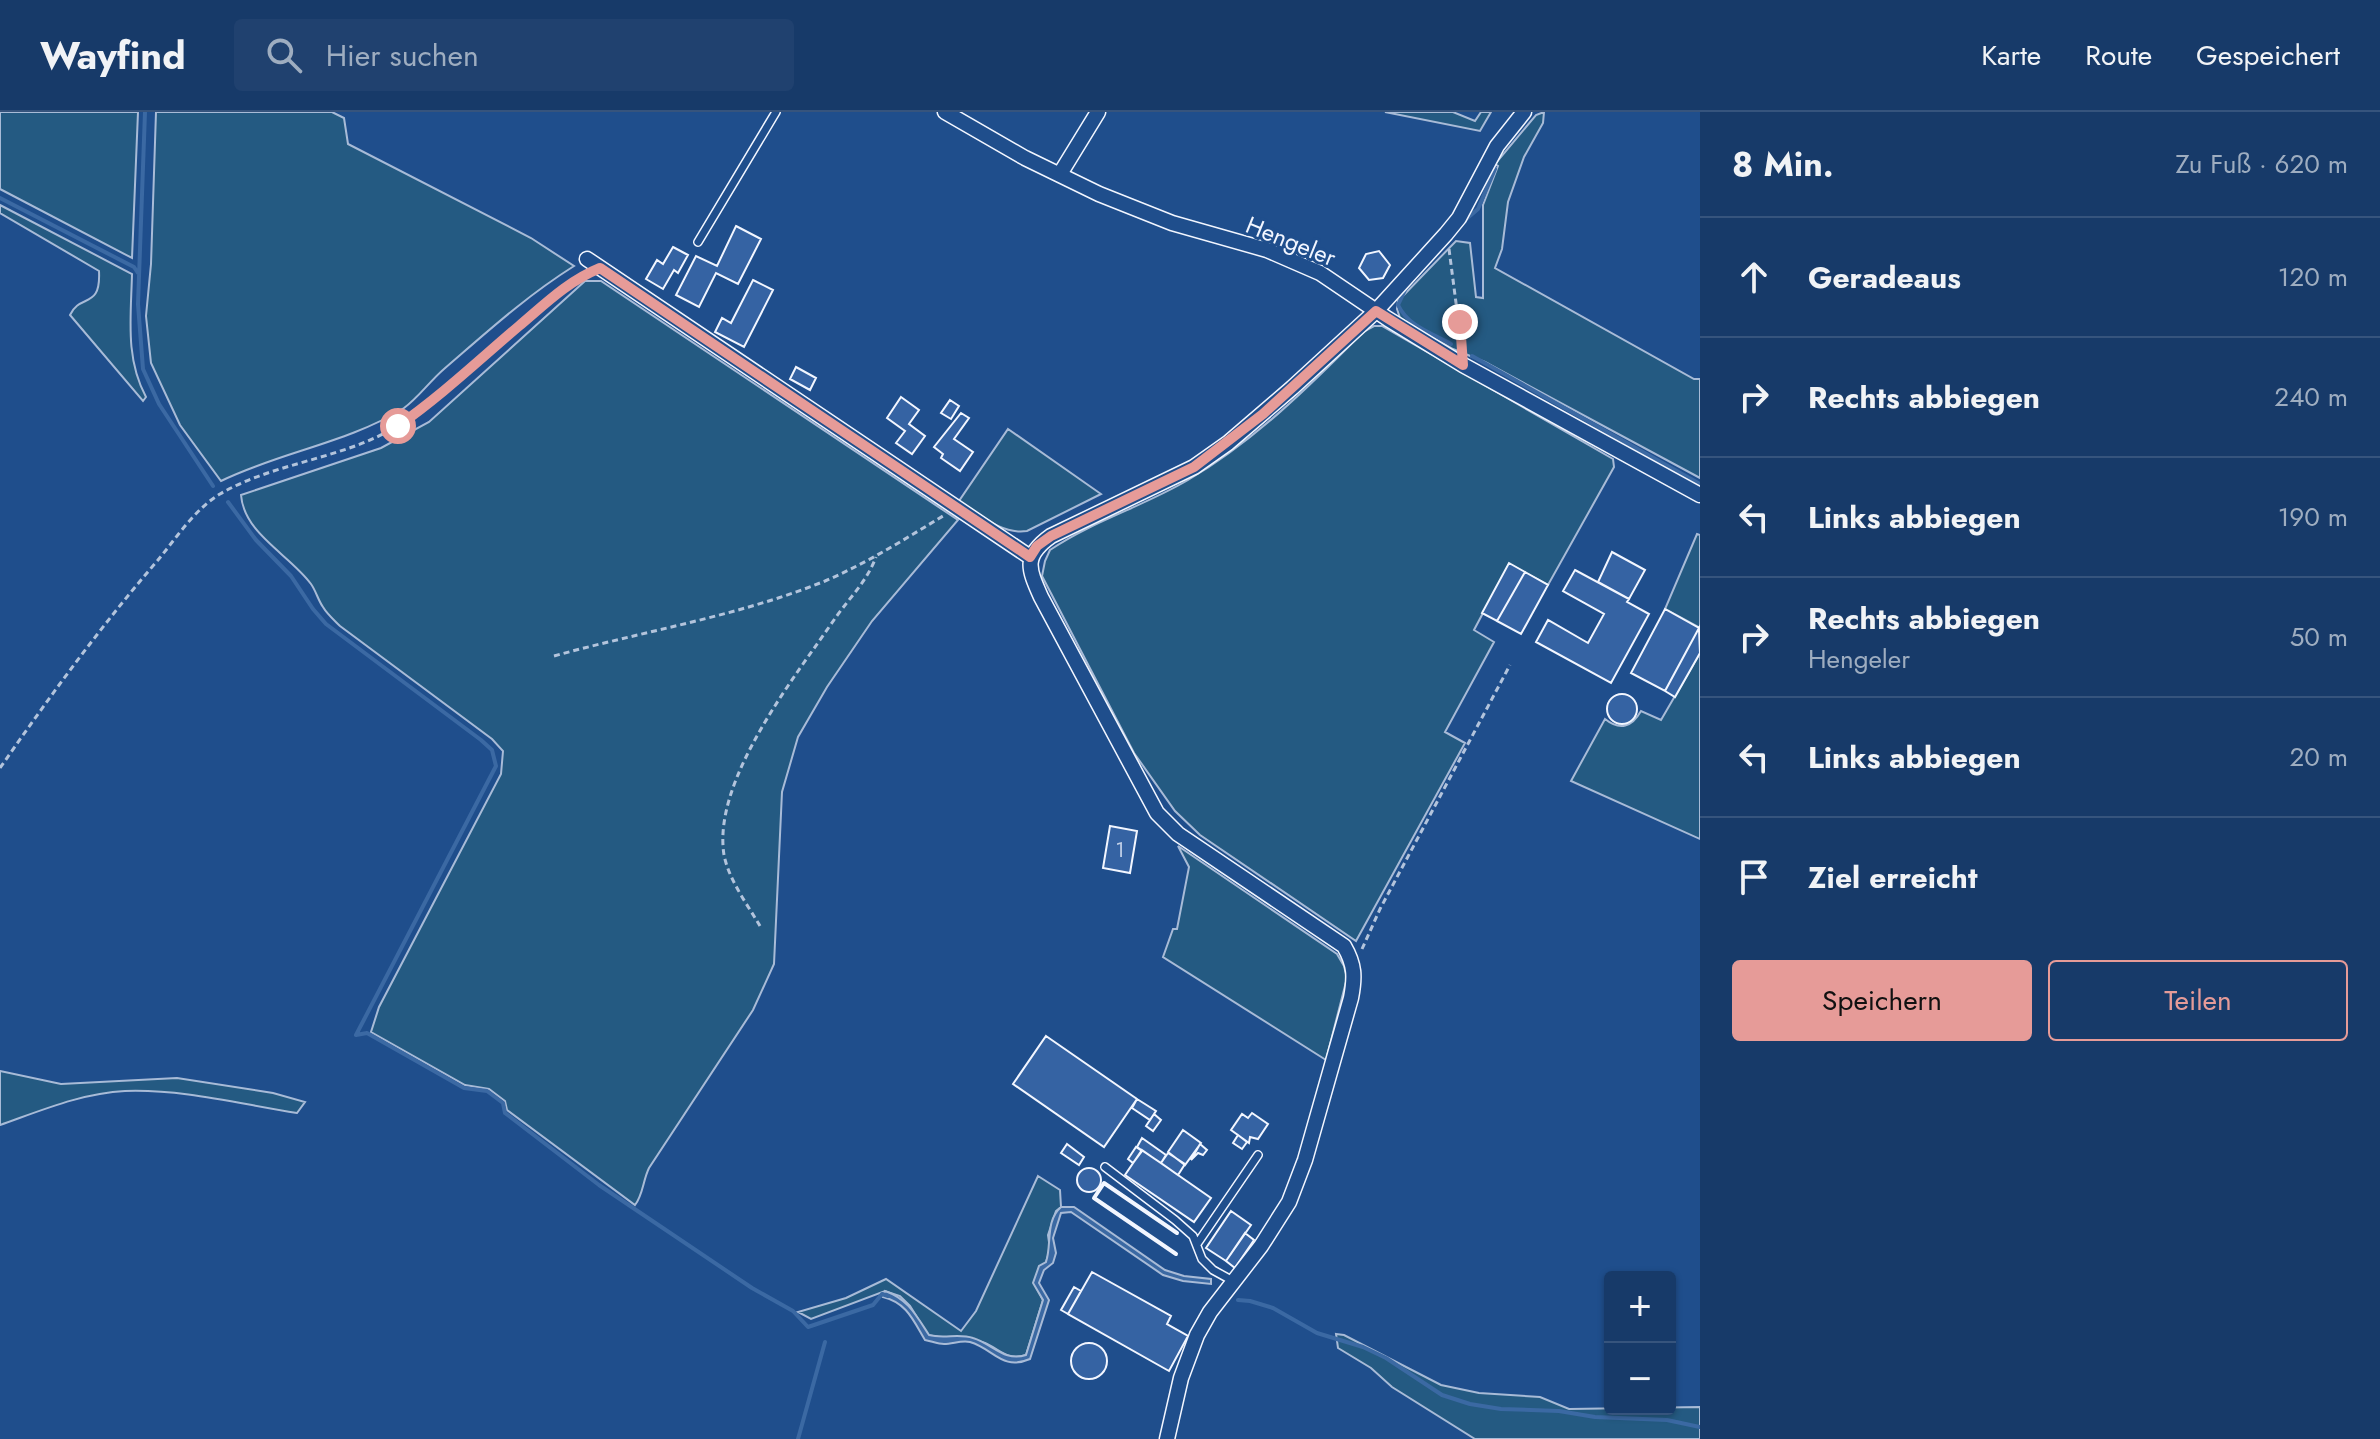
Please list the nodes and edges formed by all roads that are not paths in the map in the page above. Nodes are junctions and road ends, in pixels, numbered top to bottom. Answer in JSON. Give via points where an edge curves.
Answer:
{"nodes":[{"id":1,"x":776,"y":112,"type":"edge"},
{"id":2,"x":945,"y":112,"type":"edge"},
{"id":3,"x":1098,"y":112,"type":"edge"},
{"id":4,"x":1524,"y":112,"type":"edge"},
{"id":5,"x":1060,"y":174,"type":"junction"},
{"id":6,"x":698,"y":242,"type":"dead end"},
{"id":7,"x":593,"y":264,"type":"road end"},
{"id":8,"x":1376,"y":311,"type":"junction"},
{"id":9,"x":1700,"y":495,"type":"edge"},
{"id":10,"x":1030,"y":557,"type":"junction"},
{"id":11,"x":1258,"y":1155,"type":"dead end"},
{"id":12,"x":1105,"y":1167,"type":"dead end"},
{"id":13,"x":1197,"y":1244,"type":"junction"},
{"id":14,"x":1233,"y":1281,"type":"junction"},
{"id":15,"x":1167,"y":1439,"type":"edge"}],
"edges":[{"from":1,"to":6,"type":"lane"},
{"from":2,"to":5,"type":"street","name":"Hengeler"},
{"from":3,"to":5,"type":"street"},
{"from":4,"to":8,"type":"street","via":[[1497,146],[1459,218]]},
{"from":5,"to":8,"type":"street","name":"Hengeler","via":[[1138,211],[1293,260]]},
{"from":7,"to":10,"type":"street"},
{"from":8,"to":9,"type":"street","name":"Hengeler"},
{"from":8,"to":10,"type":"street","via":[[1263,414],[1194,467],[1051,536]]},
{"from":10,"to":14,"type":"street","via":[[1041,597],[1157,813],[1178,834],[1344,946],[1353,962],[1351,998],[1305,1160],[1276,1225]]},
{"from":11,"to":13,"type":"lane"},
{"from":12,"to":13,"type":"lane","via":[[1175,1220]]},
{"from":13,"to":14,"type":"lane","via":[[1202,1259]]},
{"from":14,"to":15,"type":"street","via":[[1189,1355]]}]}
